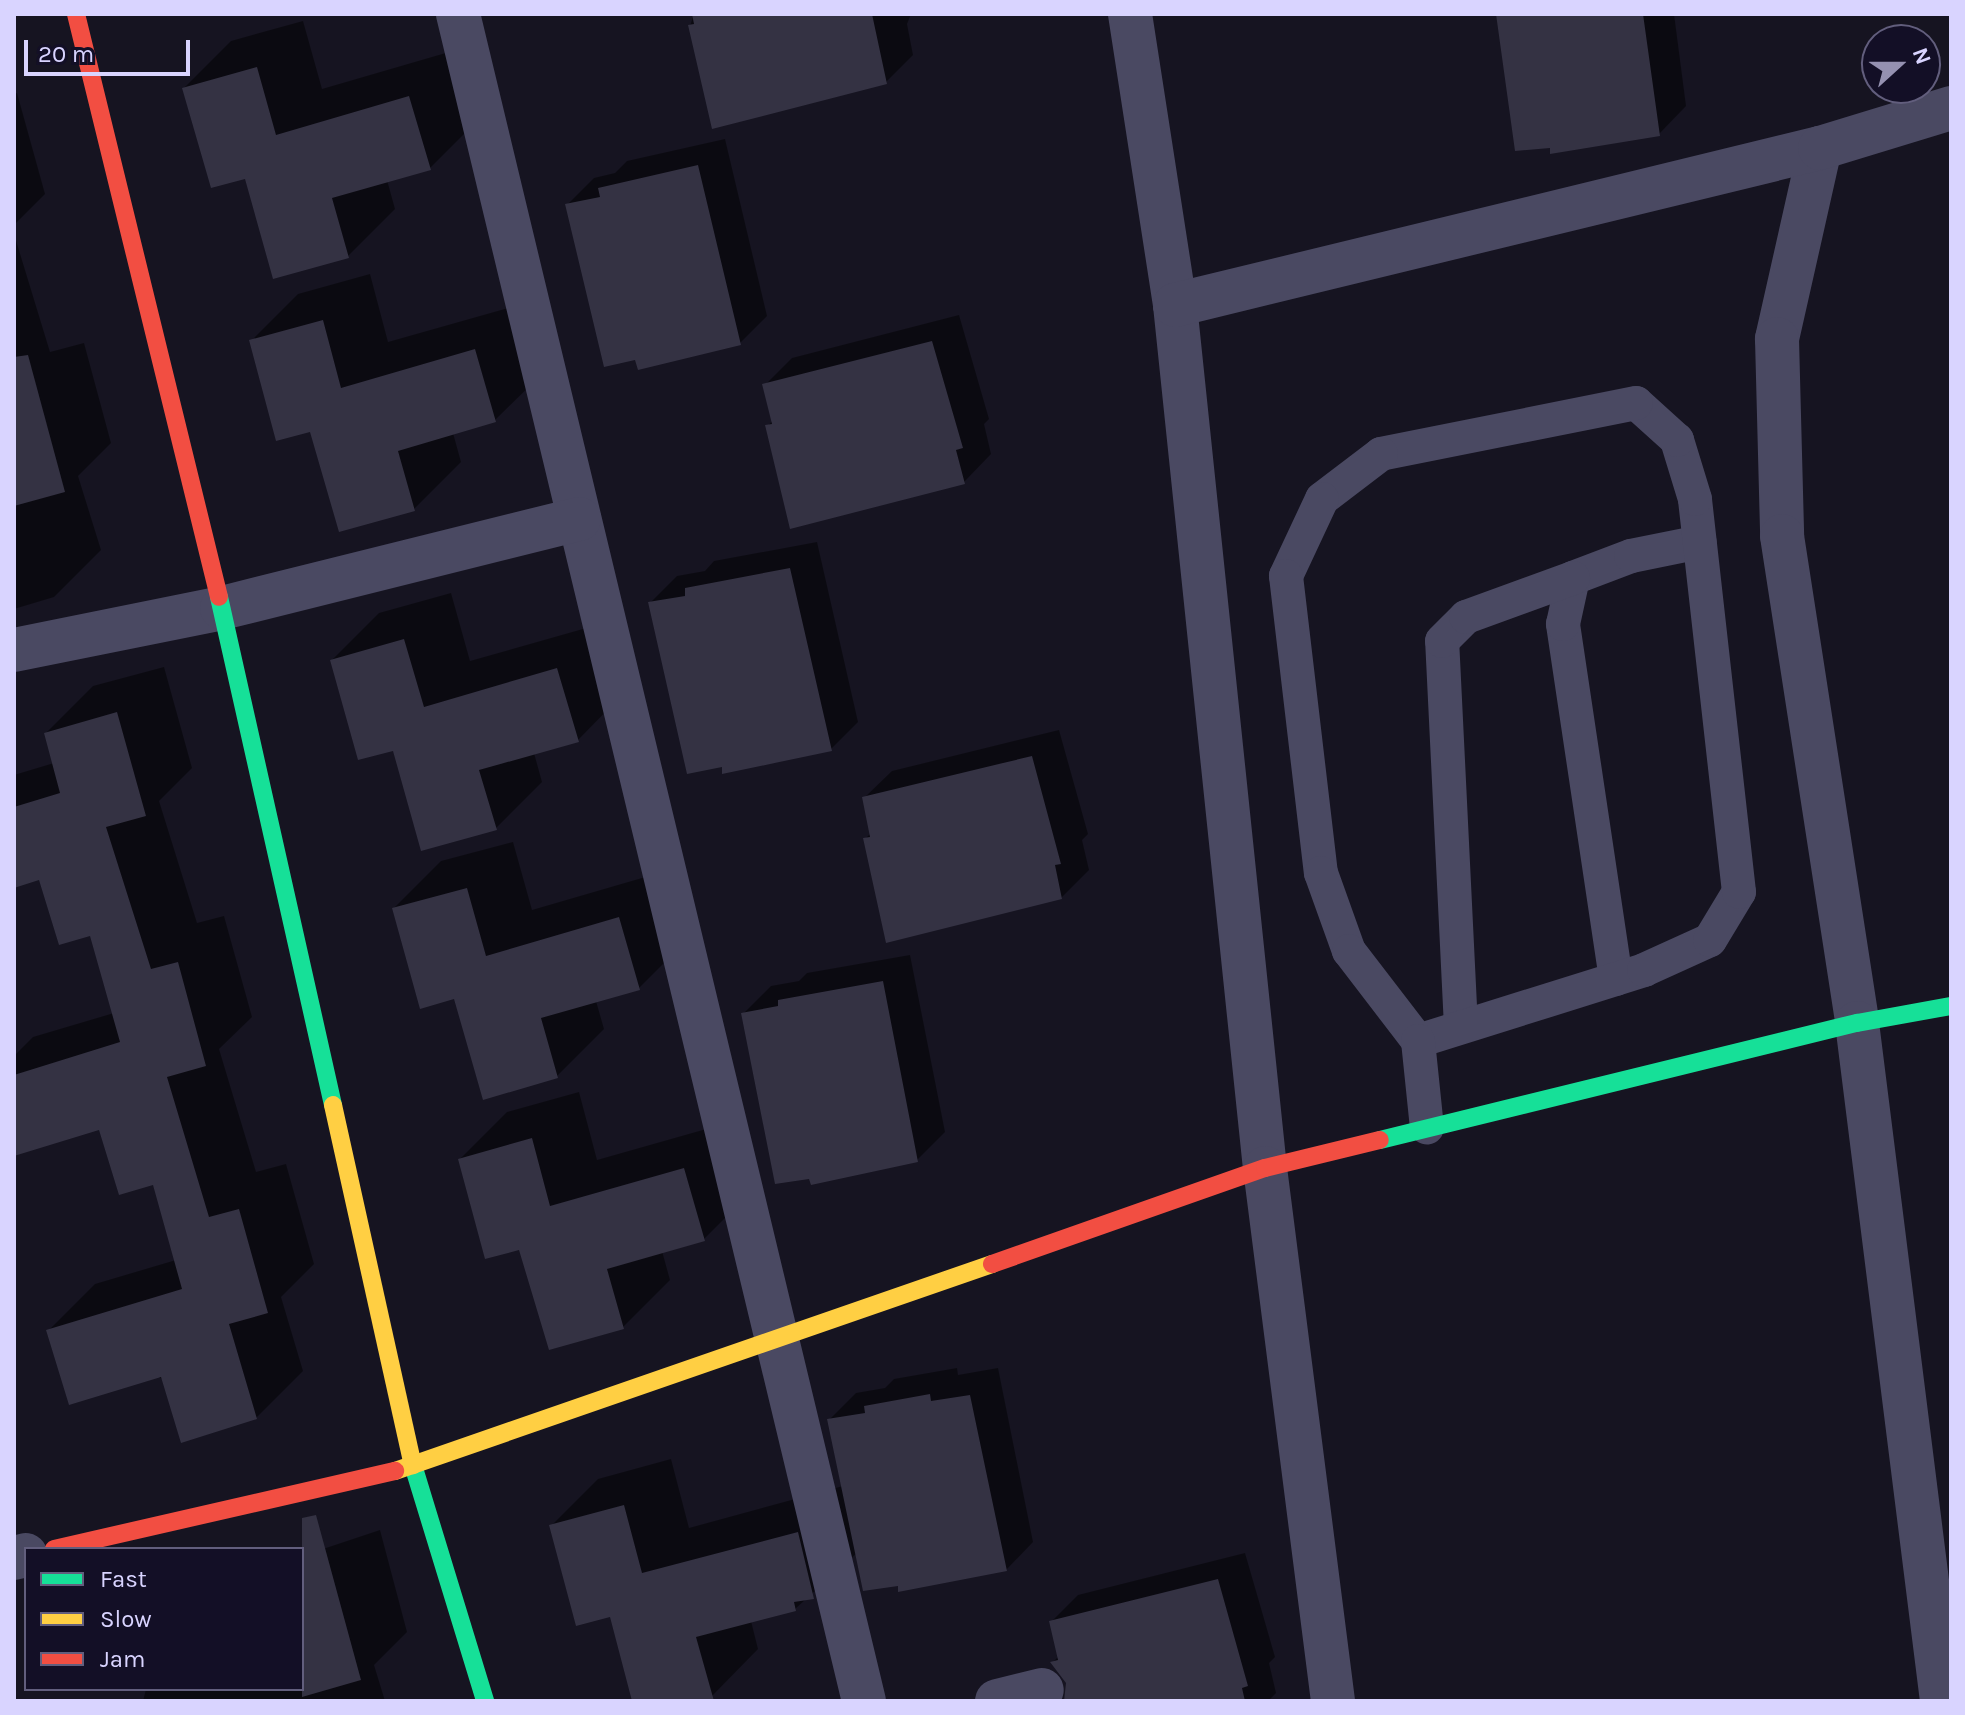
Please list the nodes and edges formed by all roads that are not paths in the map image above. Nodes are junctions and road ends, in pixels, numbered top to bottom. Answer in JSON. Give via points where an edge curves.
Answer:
{"nodes":[{"id":1,"x":76,"y":14,"type":"edge"},
{"id":2,"x":458,"y":14,"type":"edge"},
{"id":3,"x":1130,"y":14,"type":"edge"},
{"id":4,"x":1951,"y":108,"type":"edge"},
{"id":5,"x":1820,"y":148,"type":"junction"},
{"id":6,"x":1175,"y":305,"type":"junction"},
{"id":7,"x":579,"y":519,"type":"junction"},
{"id":8,"x":1700,"y":542,"type":"junction"},
{"id":9,"x":1573,"y":578,"type":"junction"},
{"id":10,"x":222,"y":608,"type":"junction"},
{"id":11,"x":14,"y":650,"type":"edge"},
{"id":12,"x":1616,"y":979,"type":"junction"},
{"id":13,"x":1951,"y":1006,"type":"edge"},
{"id":14,"x":1857,"y":1023,"type":"junction"},
{"id":15,"x":1461,"y":1027,"type":"junction"},
{"id":16,"x":1418,"y":1041,"type":"junction"},
{"id":17,"x":1427,"y":1128,"type":"junction"},
{"id":18,"x":1265,"y":1168,"type":"junction"},
{"id":19,"x":773,"y":1339,"type":"junction"},
{"id":20,"x":414,"y":1467,"type":"junction"},
{"id":21,"x":63,"y":1547,"type":"edge"},
{"id":22,"x":1042,"y":1690,"type":"dead end"},
{"id":23,"x":485,"y":1701,"type":"edge"},
{"id":24,"x":864,"y":1701,"type":"edge"},
{"id":25,"x":997,"y":1701,"type":"edge"},
{"id":26,"x":1333,"y":1701,"type":"edge"},
{"id":27,"x":1942,"y":1701,"type":"edge"}],
"edges":[{"from":1,"to":10,"type":"street"},
{"from":2,"to":7,"type":"street"},
{"from":3,"to":6,"type":"street"},
{"from":4,"to":5,"type":"street"},
{"from":5,"to":6,"type":"street"},
{"from":5,"to":14,"type":"street","via":[[1777,339],[1782,536]]},
{"from":6,"to":18,"type":"street"},
{"from":7,"to":10,"type":"street"},
{"from":7,"to":19,"type":"street"},
{"from":8,"to":9,"type":"lane","via":[[1631,556]]},
{"from":8,"to":12,"type":"lane","via":[[1739,892],[1710,940]]},
{"from":8,"to":16,"type":"lane","via":[[1695,499],[1677,440],[1636,403],[1381,454],[1322,499],[1286,576],[1321,873],[1349,951]]},
{"from":9,"to":12,"type":"lane","via":[[1563,624]]},
{"from":9,"to":15,"type":"lane","via":[[1466,617],[1442,641]]},
{"from":10,"to":11,"type":"street"},
{"from":10,"to":20,"type":"street"},
{"from":12,"to":15,"type":"lane"},
{"from":13,"to":14,"type":"street"},
{"from":14,"to":17,"type":"street"},
{"from":14,"to":27,"type":"street"},
{"from":15,"to":16,"type":"lane"},
{"from":16,"to":17,"type":"lane"},
{"from":17,"to":18,"type":"street"},
{"from":18,"to":19,"type":"street"},
{"from":18,"to":26,"type":"street"},
{"from":19,"to":20,"type":"street"},
{"from":19,"to":24,"type":"street"},
{"from":20,"to":21,"type":"street"},
{"from":20,"to":23,"type":"street"},
{"from":22,"to":25,"type":"street"}]}
